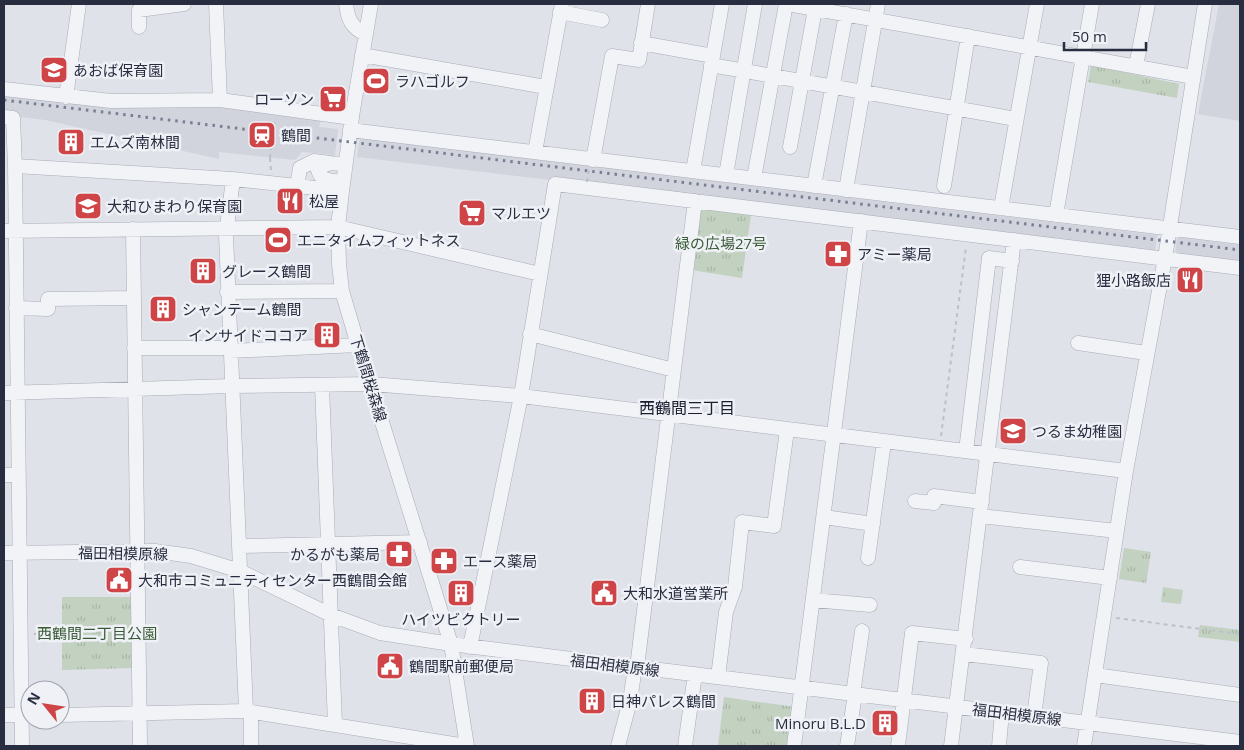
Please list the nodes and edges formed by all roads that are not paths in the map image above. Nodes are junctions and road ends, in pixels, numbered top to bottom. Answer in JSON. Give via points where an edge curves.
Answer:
{"nodes":[{"id":1,"x":79,"y":4,"type":"edge"},
{"id":2,"x":184,"y":4,"type":"edge"},
{"id":3,"x":216,"y":4,"type":"edge"},
{"id":4,"x":346,"y":4,"type":"edge"},
{"id":5,"x":372,"y":4,"type":"edge"},
{"id":6,"x":648,"y":4,"type":"edge"},
{"id":7,"x":722,"y":4,"type":"edge"},
{"id":8,"x":755,"y":4,"type":"edge"},
{"id":9,"x":787,"y":4,"type":"edge"},
{"id":10,"x":878,"y":4,"type":"edge"},
{"id":11,"x":1037,"y":4,"type":"edge"},
{"id":12,"x":1092,"y":4,"type":"edge"},
{"id":13,"x":1148,"y":4,"type":"edge"},
{"id":14,"x":1205,"y":4,"type":"edge"},
{"id":15,"x":559,"y":6,"type":"edge"},
{"id":16,"x":815,"y":9,"type":"junction"},
{"id":17,"x":846,"y":14,"type":"junction"},
{"id":18,"x":602,"y":20,"type":"dead end"},
{"id":19,"x":875,"y":20,"type":"junction"},
{"id":20,"x":139,"y":27,"type":"dead end"},
{"id":21,"x":366,"y":34,"type":"junction"},
{"id":22,"x":968,"y":36,"type":"junction"},
{"id":23,"x":642,"y":43,"type":"junction"},
{"id":24,"x":1029,"y":47,"type":"junction"},
{"id":25,"x":362,"y":55,"type":"junction"},
{"id":26,"x":1083,"y":57,"type":"junction"},
{"id":27,"x":712,"y":60,"type":"junction"},
{"id":28,"x":1136,"y":66,"type":"junction"},
{"id":29,"x":742,"y":70,"type":"junction"},
{"id":30,"x":774,"y":76,"type":"junction"},
{"id":31,"x":1193,"y":77,"type":"junction"},
{"id":32,"x":802,"y":81,"type":"junction"},
{"id":33,"x":832,"y":86,"type":"junction"},
{"id":34,"x":546,"y":87,"type":"junction"},
{"id":35,"x":4,"y":89,"type":"edge"},
{"id":36,"x":863,"y":92,"type":"junction"},
{"id":37,"x":66,"y":97,"type":"junction"},
{"id":38,"x":220,"y":100,"type":"junction"},
{"id":39,"x":956,"y":108,"type":"junction"},
{"id":40,"x":4,"y":117,"type":"edge"},
{"id":41,"x":1016,"y":119,"type":"junction"},
{"id":42,"x":351,"y":124,"type":"junction"},
{"id":43,"x":790,"y":147,"type":"dead end"},
{"id":44,"x":535,"y":152,"type":"junction"},
{"id":45,"x":330,"y":163,"type":"junction"},
{"id":46,"x":345,"y":165,"type":"junction"},
{"id":47,"x":591,"y":165,"type":"junction"},
{"id":48,"x":14,"y":166,"type":"junction"},
{"id":49,"x":693,"y":171,"type":"junction"},
{"id":50,"x":726,"y":175,"type":"junction"},
{"id":51,"x":754,"y":178,"type":"junction"},
{"id":52,"x":233,"y":179,"type":"junction"},
{"id":53,"x":297,"y":186,"type":"junction"},
{"id":54,"x":342,"y":186,"type":"junction"},
{"id":55,"x":814,"y":186,"type":"junction"},
{"id":56,"x":944,"y":186,"type":"dead end"},
{"id":57,"x":846,"y":190,"type":"junction"},
{"id":58,"x":695,"y":201,"type":"junction"},
{"id":59,"x":1001,"y":208,"type":"junction"},
{"id":60,"x":1056,"y":216,"type":"junction"},
{"id":61,"x":861,"y":221,"type":"junction"},
{"id":62,"x":228,"y":227,"type":"junction"},
{"id":63,"x":338,"y":227,"type":"junction"},
{"id":64,"x":1169,"y":228,"type":"junction"},
{"id":65,"x":133,"y":229,"type":"junction"},
{"id":66,"x":9,"y":231,"type":"edge"},
{"id":67,"x":1240,"y":237,"type":"edge"},
{"id":68,"x":1014,"y":240,"type":"junction"},
{"id":69,"x":1165,"y":258,"type":"junction"},
{"id":70,"x":1012,"y":261,"type":"junction"},
{"id":71,"x":1240,"y":268,"type":"edge"},
{"id":72,"x":540,"y":274,"type":"junction"},
{"id":73,"x":342,"y":291,"type":"junction"},
{"id":74,"x":227,"y":292,"type":"junction"},
{"id":75,"x":134,"y":298,"type":"junction"},
{"id":76,"x":16,"y":308,"type":"junction"},
{"id":77,"x":530,"y":334,"type":"junction"},
{"id":78,"x":1078,"y":343,"type":"dead end"},
{"id":79,"x":358,"y":345,"type":"junction"},
{"id":80,"x":134,"y":348,"type":"junction"},
{"id":81,"x":230,"y":349,"type":"junction"},
{"id":82,"x":1146,"y":353,"type":"junction"},
{"id":83,"x":674,"y":370,"type":"junction"},
{"id":84,"x":371,"y":384,"type":"junction"},
{"id":85,"x":322,"y":385,"type":"junction"},
{"id":86,"x":232,"y":386,"type":"junction"},
{"id":87,"x":134,"y":390,"type":"junction"},
{"id":88,"x":11,"y":393,"type":"edge"},
{"id":89,"x":521,"y":396,"type":"junction"},
{"id":90,"x":668,"y":415,"type":"junction"},
{"id":91,"x":787,"y":430,"type":"junction"},
{"id":92,"x":834,"y":435,"type":"junction"},
{"id":93,"x":884,"y":442,"type":"junction"},
{"id":94,"x":966,"y":451,"type":"junction"},
{"id":95,"x":988,"y":454,"type":"junction"},
{"id":96,"x":1126,"y":471,"type":"junction"},
{"id":97,"x":4,"y":475,"type":"edge"},
{"id":98,"x":19,"y":475,"type":"junction"},
{"id":99,"x":915,"y":501,"type":"dead end"},
{"id":100,"x":982,"y":502,"type":"junction"},
{"id":101,"x":980,"y":516,"type":"junction"},
{"id":102,"x":824,"y":517,"type":"junction"},
{"id":103,"x":874,"y":524,"type":"junction"},
{"id":104,"x":1117,"y":531,"type":"junction"},
{"id":105,"x":420,"y":542,"type":"junction"},
{"id":106,"x":328,"y":544,"type":"junction"},
{"id":107,"x":239,"y":546,"type":"junction"},
{"id":108,"x":137,"y":550,"type":"junction"},
{"id":109,"x":4,"y":553,"type":"edge"},
{"id":110,"x":19,"y":553,"type":"junction"},
{"id":111,"x":868,"y":558,"type":"dead end"},
{"id":112,"x":1020,"y":567,"type":"dead end"},
{"id":113,"x":240,"y":571,"type":"junction"},
{"id":114,"x":1110,"y":578,"type":"junction"},
{"id":115,"x":813,"y":600,"type":"junction"},
{"id":116,"x":870,"y":605,"type":"dead end"},
{"id":117,"x":331,"y":615,"type":"junction"},
{"id":118,"x":862,"y":631,"type":"dead end"},
{"id":119,"x":966,"y":639,"type":"junction"},
{"id":120,"x":451,"y":644,"type":"junction"},
{"id":121,"x":470,"y":647,"type":"junction"},
{"id":122,"x":964,"y":654,"type":"junction"},
{"id":123,"x":636,"y":667,"type":"junction"},
{"id":124,"x":695,"y":674,"type":"junction"},
{"id":125,"x":1095,"y":675,"type":"junction"},
{"id":126,"x":718,"y":677,"type":"junction"},
{"id":127,"x":24,"y":680,"type":"edge"},
{"id":128,"x":802,"y":688,"type":"junction"},
{"id":129,"x":854,"y":694,"type":"junction"},
{"id":130,"x":1240,"y":695,"type":"edge"},
{"id":131,"x":904,"y":700,"type":"junction"},
{"id":132,"x":956,"y":707,"type":"junction"},
{"id":133,"x":248,"y":712,"type":"junction"},
{"id":134,"x":1002,"y":712,"type":"junction"},
{"id":135,"x":140,"y":714,"type":"junction"},
{"id":136,"x":4,"y":715,"type":"edge"},
{"id":137,"x":20,"y":715,"type":"edge"},
{"id":138,"x":70,"y":715,"type":"edge"},
{"id":139,"x":1034,"y":716,"type":"junction"},
{"id":140,"x":1087,"y":723,"type":"junction"},
{"id":141,"x":335,"y":725,"type":"junction"},
{"id":142,"x":24,"y":730,"type":"edge"},
{"id":143,"x":1240,"y":742,"type":"edge"},
{"id":144,"x":22,"y":746,"type":"edge"},
{"id":145,"x":140,"y":746,"type":"edge"},
{"id":146,"x":251,"y":746,"type":"edge"},
{"id":147,"x":466,"y":746,"type":"edge"},
{"id":148,"x":618,"y":746,"type":"edge"},
{"id":149,"x":685,"y":746,"type":"edge"},
{"id":150,"x":794,"y":746,"type":"edge"},
{"id":151,"x":847,"y":746,"type":"edge"},
{"id":152,"x":898,"y":746,"type":"edge"},
{"id":153,"x":950,"y":746,"type":"edge"},
{"id":154,"x":999,"y":746,"type":"edge"},
{"id":155,"x":1084,"y":746,"type":"edge"}],
"edges":[{"from":1,"to":37,"type":"street"},
{"from":2,"to":20,"type":"street","via":[[140,10]]},
{"from":3,"to":38,"type":"street"},
{"from":4,"to":21,"type":"street","via":[[348,20],[358,31]]},
{"from":5,"to":21,"type":"street","name":"下鶴間桜森線"},
{"from":6,"to":23,"type":"street"},
{"from":7,"to":27,"type":"street"},
{"from":8,"to":29,"type":"street"},
{"from":9,"to":16,"type":"street"},
{"from":9,"to":30,"type":"street"},
{"from":10,"to":19,"type":"street"},
{"from":11,"to":24,"type":"street"},
{"from":12,"to":26,"type":"street"},
{"from":13,"to":28,"type":"street"},
{"from":14,"to":31,"type":"street"},
{"from":15,"to":18,"type":"street"},
{"from":15,"to":34,"type":"street"},
{"from":16,"to":17,"type":"street"},
{"from":16,"to":32,"type":"street"},
{"from":17,"to":19,"type":"street"},
{"from":17,"to":33,"type":"street"},
{"from":19,"to":22,"type":"street"},
{"from":19,"to":36,"type":"street"},
{"from":21,"to":25,"type":"street","name":"下鶴間桜森線"},
{"from":22,"to":24,"type":"street"},
{"from":22,"to":39,"type":"street"},
{"from":23,"to":27,"type":"street"},
{"from":23,"to":47,"type":"street","via":[[639,60],[612,56]]},
{"from":24,"to":26,"type":"street"},
{"from":24,"to":41,"type":"street"},
{"from":25,"to":34,"type":"street"},
{"from":25,"to":42,"type":"street","name":"下鶴間桜森線"},
{"from":26,"to":28,"type":"street"},
{"from":26,"to":60,"type":"street"},
{"from":27,"to":29,"type":"street"},
{"from":27,"to":49,"type":"street"},
{"from":28,"to":31,"type":"street"},
{"from":29,"to":30,"type":"street"},
{"from":29,"to":50,"type":"street"},
{"from":30,"to":32,"type":"street"},
{"from":30,"to":51,"type":"street"},
{"from":31,"to":64,"type":"street"},
{"from":32,"to":33,"type":"street"},
{"from":32,"to":43,"type":"street"},
{"from":33,"to":36,"type":"street"},
{"from":33,"to":55,"type":"street"},
{"from":34,"to":44,"type":"street"},
{"from":35,"to":37,"type":"street"},
{"from":36,"to":39,"type":"street"},
{"from":36,"to":57,"type":"street"},
{"from":37,"to":38,"type":"street","via":[[112,101]]},
{"from":38,"to":42,"type":"street"},
{"from":39,"to":41,"type":"street"},
{"from":39,"to":56,"type":"street"},
{"from":40,"to":48,"type":"street","via":[[13,118]]},
{"from":41,"to":59,"type":"street"},
{"from":42,"to":44,"type":"street"},
{"from":42,"to":46,"type":"street","name":"下鶴間桜森線"},
{"from":44,"to":47,"type":"street"},
{"from":45,"to":46,"type":"street"},
{"from":45,"to":53,"type":"street","via":[[314,161],[300,168]]},
{"from":45,"to":54,"type":"street","via":[[323,164],[318,170],[319,175]]},
{"from":46,"to":54,"type":"street","name":"下鶴間桜森線"},
{"from":47,"to":49,"type":"street"},
{"from":48,"to":52,"type":"street"},
{"from":48,"to":66,"type":"street"},
{"from":49,"to":50,"type":"street"},
{"from":50,"to":51,"type":"street"},
{"from":51,"to":55,"type":"street"},
{"from":52,"to":53,"type":"street"},
{"from":52,"to":62,"type":"street"},
{"from":53,"to":54,"type":"street"},
{"from":54,"to":63,"type":"street","name":"下鶴間桜森線"},
{"from":55,"to":57,"type":"street"},
{"from":57,"to":59,"type":"street"},
{"from":58,"to":61,"type":"street"},
{"from":58,"to":72,"type":"street","via":[[556,184]]},
{"from":58,"to":83,"type":"street"},
{"from":59,"to":60,"type":"street"},
{"from":60,"to":64,"type":"street"},
{"from":61,"to":68,"type":"street"},
{"from":61,"to":92,"type":"street"},
{"from":62,"to":63,"type":"street"},
{"from":62,"to":65,"type":"street"},
{"from":62,"to":74,"type":"street"},
{"from":63,"to":72,"type":"street"},
{"from":63,"to":73,"type":"street","name":"下鶴間桜森線"},
{"from":64,"to":67,"type":"street"},
{"from":64,"to":69,"type":"street"},
{"from":65,"to":66,"type":"street"},
{"from":65,"to":75,"type":"street"},
{"from":66,"to":76,"type":"street"},
{"from":68,"to":69,"type":"street"},
{"from":68,"to":70,"type":"street"},
{"from":69,"to":71,"type":"street"},
{"from":69,"to":82,"type":"street"},
{"from":70,"to":94,"type":"street","via":[[990,258]]},
{"from":70,"to":95,"type":"street"},
{"from":72,"to":77,"type":"street"},
{"from":73,"to":74,"type":"street"},
{"from":73,"to":79,"type":"street","name":"下鶴間桜森線"},
{"from":74,"to":81,"type":"street"},
{"from":75,"to":76,"type":"street","via":[[48,299],[48,309]]},
{"from":75,"to":80,"type":"street"},
{"from":76,"to":88,"type":"street"},
{"from":77,"to":83,"type":"street"},
{"from":77,"to":89,"type":"street"},
{"from":78,"to":82,"type":"street"},
{"from":79,"to":81,"type":"street"},
{"from":79,"to":84,"type":"street","name":"下鶴間桜森線"},
{"from":80,"to":81,"type":"street"},
{"from":80,"to":87,"type":"street"},
{"from":81,"to":86,"type":"street"},
{"from":82,"to":96,"type":"street"},
{"from":83,"to":90,"type":"street"},
{"from":84,"to":85,"type":"street"},
{"from":84,"to":89,"type":"street"},
{"from":84,"to":105,"type":"street","name":"下鶴間桜森線"},
{"from":85,"to":86,"type":"street"},
{"from":85,"to":106,"type":"street"},
{"from":86,"to":87,"type":"street"},
{"from":86,"to":107,"type":"street"},
{"from":87,"to":88,"type":"street"},
{"from":87,"to":108,"type":"street"},
{"from":88,"to":98,"type":"street"},
{"from":89,"to":90,"type":"street"},
{"from":89,"to":121,"type":"street"},
{"from":90,"to":91,"type":"street"},
{"from":90,"to":123,"type":"street"},
{"from":91,"to":92,"type":"street"},
{"from":91,"to":126,"type":"street","via":[[774,526],[742,522],[735,587],[726,612]]},
{"from":92,"to":93,"type":"street"},
{"from":92,"to":102,"type":"street"},
{"from":93,"to":94,"type":"street"},
{"from":93,"to":103,"type":"street"},
{"from":94,"to":95,"type":"street"},
{"from":95,"to":96,"type":"street"},
{"from":95,"to":100,"type":"street"},
{"from":96,"to":104,"type":"street"},
{"from":97,"to":98,"type":"street"},
{"from":98,"to":110,"type":"street"},
{"from":99,"to":100,"type":"street","via":[[934,503],[934,496]]},
{"from":100,"to":101,"type":"street"},
{"from":101,"to":104,"type":"street"},
{"from":101,"to":119,"type":"street"},
{"from":102,"to":103,"type":"street"},
{"from":102,"to":115,"type":"street"},
{"from":103,"to":111,"type":"street"},
{"from":104,"to":114,"type":"street"},
{"from":105,"to":106,"type":"street"},
{"from":105,"to":120,"type":"street","name":"下鶴間桜森線"},
{"from":106,"to":107,"type":"street"},
{"from":106,"to":117,"type":"street"},
{"from":107,"to":113,"type":"street"},
{"from":108,"to":110,"type":"street","name":"福田相模原線"},
{"from":108,"to":113,"type":"street","name":"福田相模原線","via":[[191,556]]},
{"from":108,"to":135,"type":"street"},
{"from":109,"to":110,"type":"street","name":"福田相模原線"},
{"from":110,"to":127,"type":"street"},
{"from":112,"to":114,"type":"street"},
{"from":113,"to":117,"type":"street","name":"福田相模原線"},
{"from":113,"to":133,"type":"street"},
{"from":114,"to":125,"type":"street"},
{"from":115,"to":116,"type":"street"},
{"from":115,"to":128,"type":"street"},
{"from":117,"to":120,"type":"street","name":"福田相模原線","via":[[380,633]]},
{"from":117,"to":141,"type":"street"},
{"from":118,"to":129,"type":"street"},
{"from":119,"to":122,"type":"street"},
{"from":119,"to":131,"type":"street","via":[[912,633]]},
{"from":120,"to":121,"type":"street","name":"福田相模原線"},
{"from":120,"to":147,"type":"street","name":"下鶴間桜森線"},
{"from":121,"to":123,"type":"street","name":"福田相模原線"},
{"from":122,"to":132,"type":"street"},
{"from":122,"to":139,"type":"street","via":[[1041,663]]},
{"from":123,"to":124,"type":"street","name":"福田相模原線"},
{"from":123,"to":148,"type":"street"},
{"from":124,"to":126,"type":"street","name":"福田相模原線"},
{"from":124,"to":149,"type":"street"},
{"from":125,"to":130,"type":"street"},
{"from":125,"to":140,"type":"street"},
{"from":126,"to":128,"type":"street","name":"福田相模原線"},
{"from":128,"to":129,"type":"street","name":"福田相模原線"},
{"from":128,"to":150,"type":"street"},
{"from":129,"to":131,"type":"street","name":"福田相模原線"},
{"from":129,"to":151,"type":"street"},
{"from":131,"to":132,"type":"street","name":"福田相模原線"},
{"from":131,"to":152,"type":"street"},
{"from":132,"to":134,"type":"street","name":"福田相模原線"},
{"from":132,"to":153,"type":"street"},
{"from":133,"to":135,"type":"street"},
{"from":133,"to":141,"type":"street"},
{"from":133,"to":146,"type":"street"},
{"from":134,"to":139,"type":"street","name":"福田相模原線"},
{"from":134,"to":154,"type":"street"},
{"from":135,"to":138,"type":"street"},
{"from":135,"to":145,"type":"street"},
{"from":136,"to":137,"type":"street"},
{"from":139,"to":140,"type":"street","name":"福田相模原線"},
{"from":140,"to":143,"type":"street","name":"福田相模原線"},
{"from":140,"to":155,"type":"street"},
{"from":141,"to":147,"type":"street"},
{"from":142,"to":144,"type":"street"}]}
